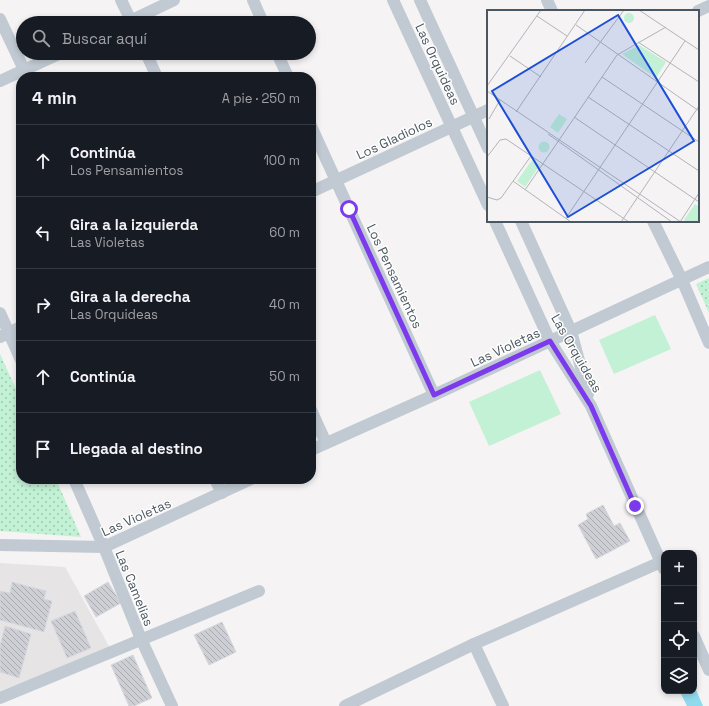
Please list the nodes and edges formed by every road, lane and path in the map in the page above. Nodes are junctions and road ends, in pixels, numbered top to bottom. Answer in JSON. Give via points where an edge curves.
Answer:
{"nodes":[{"id":1,"x":121,"y":0,"type":"edge"},
{"id":2,"x":174,"y":0,"type":"edge"},
{"id":3,"x":253,"y":0,"type":"edge"},
{"id":4,"x":393,"y":0,"type":"edge"},
{"id":5,"x":420,"y":0,"type":"edge"},
{"id":6,"x":547,"y":0,"type":"edge"},
{"id":7,"x":709,"y":6,"type":"edge"},
{"id":8,"x":552,"y":10,"type":"edge"},
{"id":9,"x":699,"y":11,"type":"edge"},
{"id":10,"x":128,"y":16,"type":"edge"},
{"id":11,"x":142,"y":16,"type":"edge"},
{"id":12,"x":260,"y":16,"type":"edge"},
{"id":13,"x":0,"y":19,"type":"edge"},
{"id":14,"x":16,"y":52,"type":"edge"},
{"id":15,"x":20,"y":60,"type":"edge"},
{"id":16,"x":49,"y":60,"type":"edge"},
{"id":17,"x":149,"y":60,"type":"edge"},
{"id":18,"x":280,"y":60,"type":"edge"},
{"id":19,"x":26,"y":72,"type":"edge"},
{"id":20,"x":28,"y":72,"type":"edge"},
{"id":21,"x":155,"y":72,"type":"edge"},
{"id":22,"x":286,"y":72,"type":"edge"},
{"id":23,"x":16,"y":76,"type":"edge"},
{"id":24,"x":0,"y":81,"type":"edge"},
{"id":25,"x":487,"y":110,"type":"edge"},
{"id":26,"x":474,"y":117,"type":"junction"},
{"id":27,"x":452,"y":127,"type":"junction"},
{"id":28,"x":316,"y":137,"type":"edge"},
{"id":29,"x":487,"y":146,"type":"edge"},
{"id":30,"x":336,"y":180,"type":"junction"},
{"id":31,"x":316,"y":190,"type":"edge"},
{"id":32,"x":487,"y":203,"type":"edge"},
{"id":33,"x":495,"y":222,"type":"edge"},
{"id":34,"x":521,"y":222,"type":"edge"},
{"id":35,"x":653,"y":222,"type":"edge"},
{"id":36,"x":709,"y":267,"type":"edge"},
{"id":37,"x":682,"y":280,"type":"junction"},
{"id":38,"x":0,"y":313,"type":"edge"},
{"id":39,"x":16,"y":329,"type":"edge"},
{"id":40,"x":571,"y":331,"type":"junction"},
{"id":41,"x":4,"y":335,"type":"edge"},
{"id":42,"x":550,"y":341,"type":"junction"},
{"id":43,"x":709,"y":342,"type":"edge"},
{"id":44,"x":16,"y":353,"type":"edge"},
{"id":45,"x":434,"y":395,"type":"junction"},
{"id":46,"x":591,"y":406,"type":"junction"},
{"id":47,"x":316,"y":421,"type":"edge"},
{"id":48,"x":326,"y":443,"type":"junction"},
{"id":49,"x":316,"y":448,"type":"edge"},
{"id":50,"x":76,"y":484,"type":"edge"},
{"id":51,"x":218,"y":484,"type":"edge"},
{"id":52,"x":241,"y":484,"type":"edge"},
{"id":53,"x":222,"y":493,"type":"junction"},
{"id":54,"x":0,"y":545,"type":"edge"},
{"id":55,"x":104,"y":547,"type":"junction"},
{"id":56,"x":661,"y":564,"type":"edge"},
{"id":57,"x":661,"y":566,"type":"edge"},
{"id":58,"x":259,"y":591,"type":"dead end"},
{"id":59,"x":141,"y":639,"type":"junction"},
{"id":60,"x":474,"y":644,"type":"junction"},
{"id":61,"x":704,"y":645,"type":"edge"},
{"id":62,"x":709,"y":670,"type":"edge"},
{"id":63,"x":0,"y":698,"type":"edge"},
{"id":64,"x":172,"y":706,"type":"edge"},
{"id":65,"x":345,"y":706,"type":"edge"},
{"id":66,"x":503,"y":706,"type":"edge"}],
"edges":[{"from":1,"to":10,"type":"street"},
{"from":2,"to":11,"type":"street"},
{"from":3,"to":12,"type":"street"},
{"from":4,"to":27,"type":"street","name":"Las Orquideas"},
{"from":5,"to":26,"type":"street","name":"Las Orquideas"},
{"from":6,"to":8,"type":"street"},
{"from":7,"to":9,"type":"street"},
{"from":13,"to":14,"type":"street"},
{"from":15,"to":19,"type":"street"},
{"from":16,"to":20,"type":"street"},
{"from":17,"to":21,"type":"street"},
{"from":18,"to":22,"type":"street"},
{"from":23,"to":24,"type":"street"},
{"from":25,"to":26,"type":"street","name":"Los Gladiolos"},
{"from":26,"to":27,"type":"street","name":"Los Gladiolos"},
{"from":26,"to":29,"type":"street","name":"Las Orquideas"},
{"from":27,"to":30,"type":"street","name":"Los Gladiolos"},
{"from":27,"to":32,"type":"street","name":"Las Orquideas"},
{"from":28,"to":30,"type":"street","name":"Los Pensamientos"},
{"from":30,"to":31,"type":"street","name":"Los Gladiolos"},
{"from":30,"to":45,"type":"street","name":"Los Pensamientos"},
{"from":33,"to":42,"type":"street","name":"Las Orquideas"},
{"from":34,"to":40,"type":"street","name":"Las Orquideas"},
{"from":35,"to":37,"type":"street"},
{"from":36,"to":37,"type":"street","name":"Las Violetas"},
{"from":37,"to":40,"type":"street","name":"Las Violetas"},
{"from":37,"to":43,"type":"street"},
{"from":38,"to":41,"type":"street"},
{"from":39,"to":41,"type":"street"},
{"from":40,"to":42,"type":"street","name":"Las Violetas"},
{"from":40,"to":46,"type":"street","name":"Las Orquideas"},
{"from":41,"to":44,"type":"street"},
{"from":42,"to":45,"type":"street","name":"Las Violetas"},
{"from":42,"to":46,"type":"street","name":"Las Orquideas"},
{"from":45,"to":48,"type":"street","name":"Las Violetas"},
{"from":46,"to":56,"type":"street"},
{"from":47,"to":48,"type":"street"},
{"from":48,"to":49,"type":"street","name":"Las Violetas"},
{"from":50,"to":55,"type":"street","name":"Las Camelias"},
{"from":51,"to":53,"type":"street"},
{"from":52,"to":53,"type":"street","name":"Las Violetas"},
{"from":53,"to":55,"type":"street","name":"Las Violetas"},
{"from":54,"to":55,"type":"street","name":"Las Violetas"},
{"from":55,"to":59,"type":"street","name":"Las Camelias"},
{"from":57,"to":60,"type":"street"},
{"from":58,"to":59,"type":"street"},
{"from":59,"to":63,"type":"street"},
{"from":59,"to":64,"type":"street","name":"Las Camelias"},
{"from":60,"to":65,"type":"street"},
{"from":60,"to":66,"type":"street"},
{"from":61,"to":62,"type":"street"}]}
